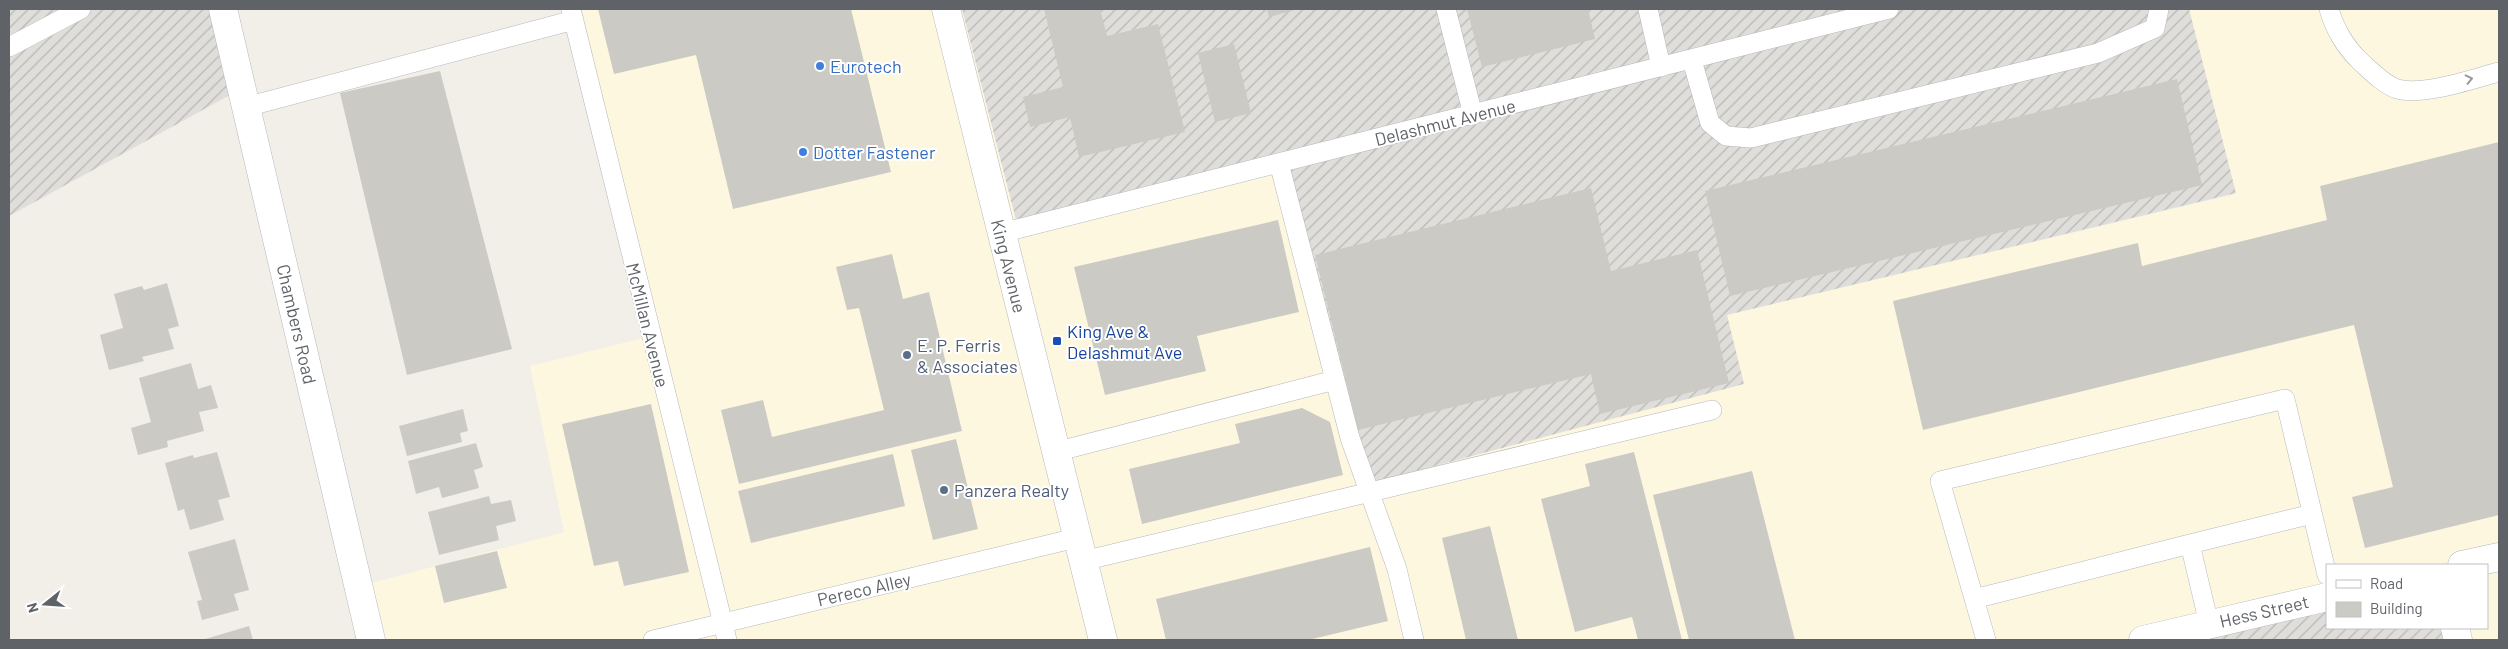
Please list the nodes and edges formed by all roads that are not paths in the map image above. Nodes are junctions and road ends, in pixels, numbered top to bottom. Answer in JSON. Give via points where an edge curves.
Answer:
{"nodes":[{"id":1,"x":82,"y":9,"type":"edge"},
{"id":2,"x":223,"y":9,"type":"edge"},
{"id":3,"x":946,"y":9,"type":"edge"},
{"id":4,"x":1446,"y":9,"type":"edge"},
{"id":5,"x":1648,"y":9,"type":"edge"},
{"id":6,"x":1888,"y":9,"type":"edge"},
{"id":7,"x":2160,"y":9,"type":"edge"},
{"id":8,"x":2329,"y":9,"type":"edge"},
{"id":9,"x":572,"y":14,"type":"edge"},
{"id":10,"x":9,"y":47,"type":"edge"},
{"id":11,"x":1692,"y":60,"type":"junction"},
{"id":12,"x":1662,"y":67,"type":"junction"},
{"id":13,"x":2499,"y":72,"type":"edge"},
{"id":14,"x":246,"y":107,"type":"junction"},
{"id":15,"x":1473,"y":115,"type":"junction"},
{"id":16,"x":1279,"y":163,"type":"junction"},
{"id":17,"x":1001,"y":233,"type":"junction"},
{"id":18,"x":1335,"y":380,"type":"junction"},
{"id":19,"x":1712,"y":410,"type":"dead end"},
{"id":20,"x":1056,"y":452,"type":"junction"},
{"id":21,"x":1369,"y":491,"type":"junction"},
{"id":22,"x":2312,"y":514,"type":"junction"},
{"id":23,"x":2190,"y":544,"type":"junction"},
{"id":24,"x":1080,"y":549,"type":"junction"},
{"id":25,"x":2499,"y":557,"type":"edge"},
{"id":26,"x":2467,"y":564,"type":"edge"},
{"id":27,"x":2326,"y":571,"type":"edge"},
{"id":28,"x":2326,"y":597,"type":"edge"},
{"id":29,"x":1974,"y":599,"type":"junction"},
{"id":30,"x":2209,"y":624,"type":"junction"},
{"id":31,"x":725,"y":631,"type":"edge"},
{"id":32,"x":371,"y":640,"type":"edge"},
{"id":33,"x":652,"y":640,"type":"edge"},
{"id":34,"x":1103,"y":640,"type":"edge"},
{"id":35,"x":1414,"y":640,"type":"edge"},
{"id":36,"x":1986,"y":640,"type":"edge"},
{"id":37,"x":2143,"y":640,"type":"edge"}],
"edges":[{"from":1,"to":10,"type":"lane"},
{"from":2,"to":14,"type":"street","name":"Chambers Road"},
{"from":3,"to":17,"type":"street","name":"King Avenue"},
{"from":4,"to":15,"type":"lane"},
{"from":5,"to":12,"type":"lane"},
{"from":6,"to":11,"type":"lane","name":"Delashmut Avenue"},
{"from":7,"to":11,"type":"lane","via":[[2155,28],[2098,53],[1751,138],[1726,136],[1710,123]]},
{"from":8,"to":13,"type":"lane","one_way":true,"via":[[2335,26],[2354,56],[2385,83],[2398,89],[2440,86]]},
{"from":9,"to":14,"type":"lane"},
{"from":9,"to":31,"type":"lane","name":"McMillan Avenue"},
{"from":11,"to":12,"type":"lane","name":"Delashmut Avenue"},
{"from":12,"to":15,"type":"lane","name":"Delashmut Avenue"},
{"from":14,"to":32,"type":"street","name":"Chambers Road"},
{"from":15,"to":16,"type":"lane","name":"Delashmut Avenue"},
{"from":16,"to":17,"type":"lane","name":"Delashmut Avenue"},
{"from":16,"to":18,"type":"lane"},
{"from":17,"to":20,"type":"street","name":"King Avenue"},
{"from":18,"to":20,"type":"lane"},
{"from":18,"to":21,"type":"lane","via":[[1350,438]]},
{"from":19,"to":21,"type":"lane","name":"Pereco Alley"},
{"from":20,"to":24,"type":"street","name":"King Avenue"},
{"from":21,"to":24,"type":"lane","name":"Pereco Alley"},
{"from":21,"to":35,"type":"lane","via":[[1397,569]]},
{"from":22,"to":23,"type":"lane"},
{"from":22,"to":27,"type":"lane"},
{"from":22,"to":29,"type":"lane","via":[[2285,399],[1940,481]]},
{"from":23,"to":29,"type":"lane"},
{"from":23,"to":30,"type":"lane"},
{"from":24,"to":31,"type":"lane","name":"Pereco Alley"},
{"from":24,"to":34,"type":"street","name":"King Avenue"},
{"from":25,"to":26,"type":"street"},
{"from":28,"to":30,"type":"street","name":"Hess Street"},
{"from":29,"to":36,"type":"lane"},
{"from":30,"to":37,"type":"street","name":"Hess Street"},
{"from":31,"to":33,"type":"lane","name":"Pereco Alley"}]}
